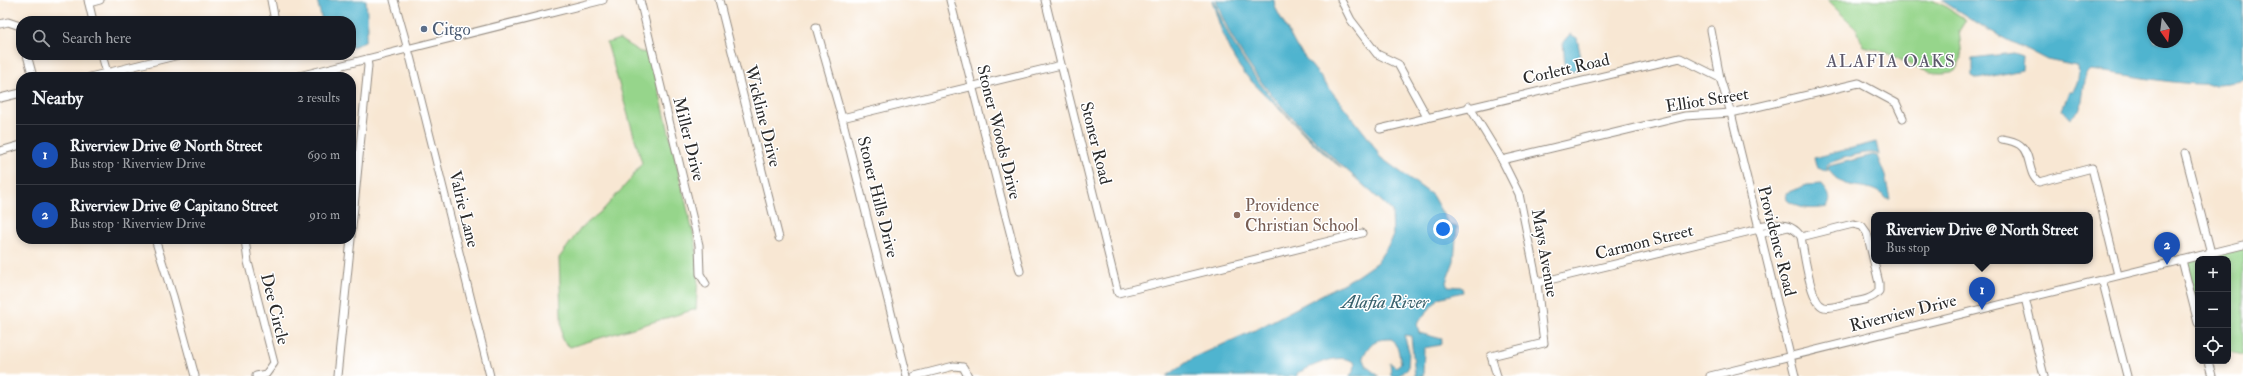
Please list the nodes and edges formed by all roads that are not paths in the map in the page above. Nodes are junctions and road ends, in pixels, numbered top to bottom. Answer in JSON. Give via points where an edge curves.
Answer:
{"nodes":[{"id":1,"x":100,"y":0,"type":"edge"},
{"id":2,"x":271,"y":0,"type":"edge"},
{"id":3,"x":394,"y":0,"type":"edge"},
{"id":4,"x":603,"y":0,"type":"edge"},
{"id":5,"x":640,"y":0,"type":"edge"},
{"id":6,"x":719,"y":0,"type":"edge"},
{"id":7,"x":950,"y":0,"type":"edge"},
{"id":8,"x":1045,"y":0,"type":"edge"},
{"id":9,"x":1341,"y":0,"type":"edge"},
{"id":10,"x":88,"y":2,"type":"edge"},
{"id":11,"x":92,"y":16,"type":"edge"},
{"id":12,"x":274,"y":16,"type":"edge"},
{"id":13,"x":0,"y":24,"type":"edge"},
{"id":14,"x":16,"y":25,"type":"edge"},
{"id":15,"x":816,"y":27,"type":"dead end"},
{"id":16,"x":1710,"y":30,"type":"dead end"},
{"id":17,"x":408,"y":49,"type":"junction"},
{"id":18,"x":367,"y":59,"type":"junction"},
{"id":19,"x":28,"y":60,"type":"edge"},
{"id":20,"x":103,"y":60,"type":"edge"},
{"id":21,"x":159,"y":60,"type":"edge"},
{"id":22,"x":1061,"y":65,"type":"junction"},
{"id":23,"x":32,"y":72,"type":"edge"},
{"id":24,"x":107,"y":72,"type":"edge"},
{"id":25,"x":111,"y":72,"type":"edge"},
{"id":26,"x":315,"y":72,"type":"edge"},
{"id":27,"x":1720,"y":78,"type":"junction"},
{"id":28,"x":972,"y":86,"type":"junction"},
{"id":29,"x":16,"y":94,"type":"edge"},
{"id":30,"x":0,"y":98,"type":"edge"},
{"id":31,"x":1469,"y":106,"type":"junction"},
{"id":32,"x":1731,"y":113,"type":"junction"},
{"id":33,"x":1427,"y":117,"type":"junction"},
{"id":34,"x":842,"y":118,"type":"junction"},
{"id":35,"x":1903,"y":118,"type":"dead end"},
{"id":36,"x":1380,"y":129,"type":"dead end"},
{"id":37,"x":2002,"y":139,"type":"dead end"},
{"id":38,"x":16,"y":146,"type":"edge"},
{"id":39,"x":0,"y":151,"type":"edge"},
{"id":40,"x":2185,"y":152,"type":"dead end"},
{"id":41,"x":1502,"y":160,"type":"junction"},
{"id":42,"x":356,"y":187,"type":"edge"},
{"id":43,"x":1759,"y":230,"type":"junction"},
{"id":44,"x":1362,"y":233,"type":"dead end"},
{"id":45,"x":1801,"y":237,"type":"junction"},
{"id":46,"x":779,"y":238,"type":"dead end"},
{"id":47,"x":156,"y":244,"type":"edge"},
{"id":48,"x":246,"y":244,"type":"edge"},
{"id":49,"x":350,"y":244,"type":"edge"},
{"id":50,"x":2243,"y":245,"type":"edge"},
{"id":51,"x":1871,"y":250,"type":"edge"},
{"id":52,"x":2211,"y":253,"type":"junction"},
{"id":53,"x":2182,"y":260,"type":"junction"},
{"id":54,"x":1874,"y":264,"type":"edge"},
{"id":55,"x":1020,"y":271,"type":"dead end"},
{"id":56,"x":2118,"y":275,"type":"junction"},
{"id":57,"x":2102,"y":280,"type":"junction"},
{"id":58,"x":1536,"y":283,"type":"junction"},
{"id":59,"x":706,"y":284,"type":"dead end"},
{"id":60,"x":2025,"y":298,"type":"junction"},
{"id":61,"x":2195,"y":311,"type":"edge"},
{"id":62,"x":1790,"y":357,"type":"junction"},
{"id":63,"x":2209,"y":364,"type":"edge"},
{"id":64,"x":195,"y":376,"type":"edge"},
{"id":65,"x":256,"y":376,"type":"edge"},
{"id":66,"x":337,"y":376,"type":"edge"},
{"id":67,"x":490,"y":376,"type":"edge"},
{"id":68,"x":907,"y":376,"type":"edge"},
{"id":69,"x":915,"y":376,"type":"edge"},
{"id":70,"x":968,"y":376,"type":"edge"},
{"id":71,"x":1497,"y":376,"type":"edge"},
{"id":72,"x":1710,"y":376,"type":"edge"},
{"id":73,"x":1795,"y":376,"type":"edge"},
{"id":74,"x":2044,"y":376,"type":"edge"},
{"id":75,"x":2127,"y":376,"type":"edge"},
{"id":76,"x":2212,"y":376,"type":"edge"}],
"edges":[{"from":1,"to":10,"type":"street"},
{"from":2,"to":12,"type":"street"},
{"from":3,"to":17,"type":"street","name":"Valrie Lane"},
{"from":4,"to":17,"type":"street"},
{"from":5,"to":59,"type":"street","name":"Miller Drive","via":[[699,245],[700,274]]},
{"from":6,"to":46,"type":"street","name":"Wickline Drive"},
{"from":7,"to":28,"type":"street","name":"Stoner Woods Drive"},
{"from":8,"to":22,"type":"street","name":"Stoner Road"},
{"from":9,"to":33,"type":"street","via":[[1350,20],[1377,54],[1398,64]]},
{"from":10,"to":11,"type":"street"},
{"from":13,"to":14,"type":"street","via":[[8,22]]},
{"from":15,"to":34,"type":"street","name":"Stoner Hills Drive"},
{"from":16,"to":27,"type":"street"},
{"from":17,"to":18,"type":"street"},
{"from":17,"to":67,"type":"street","name":"Valrie Lane"},
{"from":18,"to":26,"type":"street"},
{"from":18,"to":42,"type":"street"},
{"from":19,"to":23,"type":"street"},
{"from":20,"to":24,"type":"street"},
{"from":21,"to":25,"type":"street"},
{"from":22,"to":28,"type":"street"},
{"from":22,"to":44,"type":"street","name":"Stoner Road","via":[[1118,293]]},
{"from":27,"to":31,"type":"street","name":"Corlett Road","via":[[1680,58]]},
{"from":27,"to":32,"type":"street"},
{"from":28,"to":34,"type":"street"},
{"from":28,"to":55,"type":"street","name":"Stoner Woods Drive"},
{"from":29,"to":30,"type":"street"},
{"from":31,"to":33,"type":"street","name":"Corlett Road"},
{"from":31,"to":41,"type":"street","name":"Mays Avenue"},
{"from":32,"to":35,"type":"street","name":"Elliot Street","via":[[1859,83],[1896,103]]},
{"from":32,"to":41,"type":"street","name":"Elliot Street","via":[[1685,116]]},
{"from":32,"to":43,"type":"street","name":"Providence Road"},
{"from":33,"to":36,"type":"street","name":"Corlett Road"},
{"from":34,"to":68,"type":"street","name":"Stoner Hills Drive"},
{"from":37,"to":56,"type":"street","via":[[2020,145],[2026,153],[2034,178],[2039,182],[2092,168]]},
{"from":38,"to":39,"type":"street"},
{"from":40,"to":52,"type":"street"},
{"from":41,"to":58,"type":"street","name":"Mays Avenue","via":[[1519,194]]},
{"from":43,"to":45,"type":"street","name":"Carmon Street","via":[[1788,227],[1798,232]]},
{"from":43,"to":58,"type":"street","name":"Carmon Street"},
{"from":43,"to":62,"type":"street","name":"Providence Road"},
{"from":45,"to":51,"type":"street","via":[[1853,224],[1862,226],[1867,233]]},
{"from":45,"to":54,"type":"street","via":[[1812,289],[1819,305],[1831,308],[1872,297],[1879,291]]},
{"from":47,"to":64,"type":"street"},
{"from":48,"to":65,"type":"street","name":"Dee Circle","via":[[274,363],[266,374]]},
{"from":49,"to":66,"type":"street"},
{"from":50,"to":52,"type":"street","name":"Riverview Drive"},
{"from":52,"to":53,"type":"street","name":"Riverview Drive"},
{"from":53,"to":56,"type":"street","name":"Riverview Drive"},
{"from":53,"to":61,"type":"street"},
{"from":56,"to":57,"type":"street","name":"Riverview Drive"},
{"from":57,"to":60,"type":"street","name":"Riverview Drive"},
{"from":57,"to":75,"type":"street"},
{"from":58,"to":71,"type":"street","name":"Mays Avenue","via":[[1544,343],[1491,356]]},
{"from":60,"to":62,"type":"street","name":"Riverview Drive"},
{"from":60,"to":74,"type":"street"},
{"from":62,"to":72,"type":"street","name":"Riverview Drive"},
{"from":62,"to":73,"type":"street","name":"Providence Road"},
{"from":63,"to":76,"type":"street"},
{"from":69,"to":70,"type":"street","via":[[954,366],[963,367]]}]}
